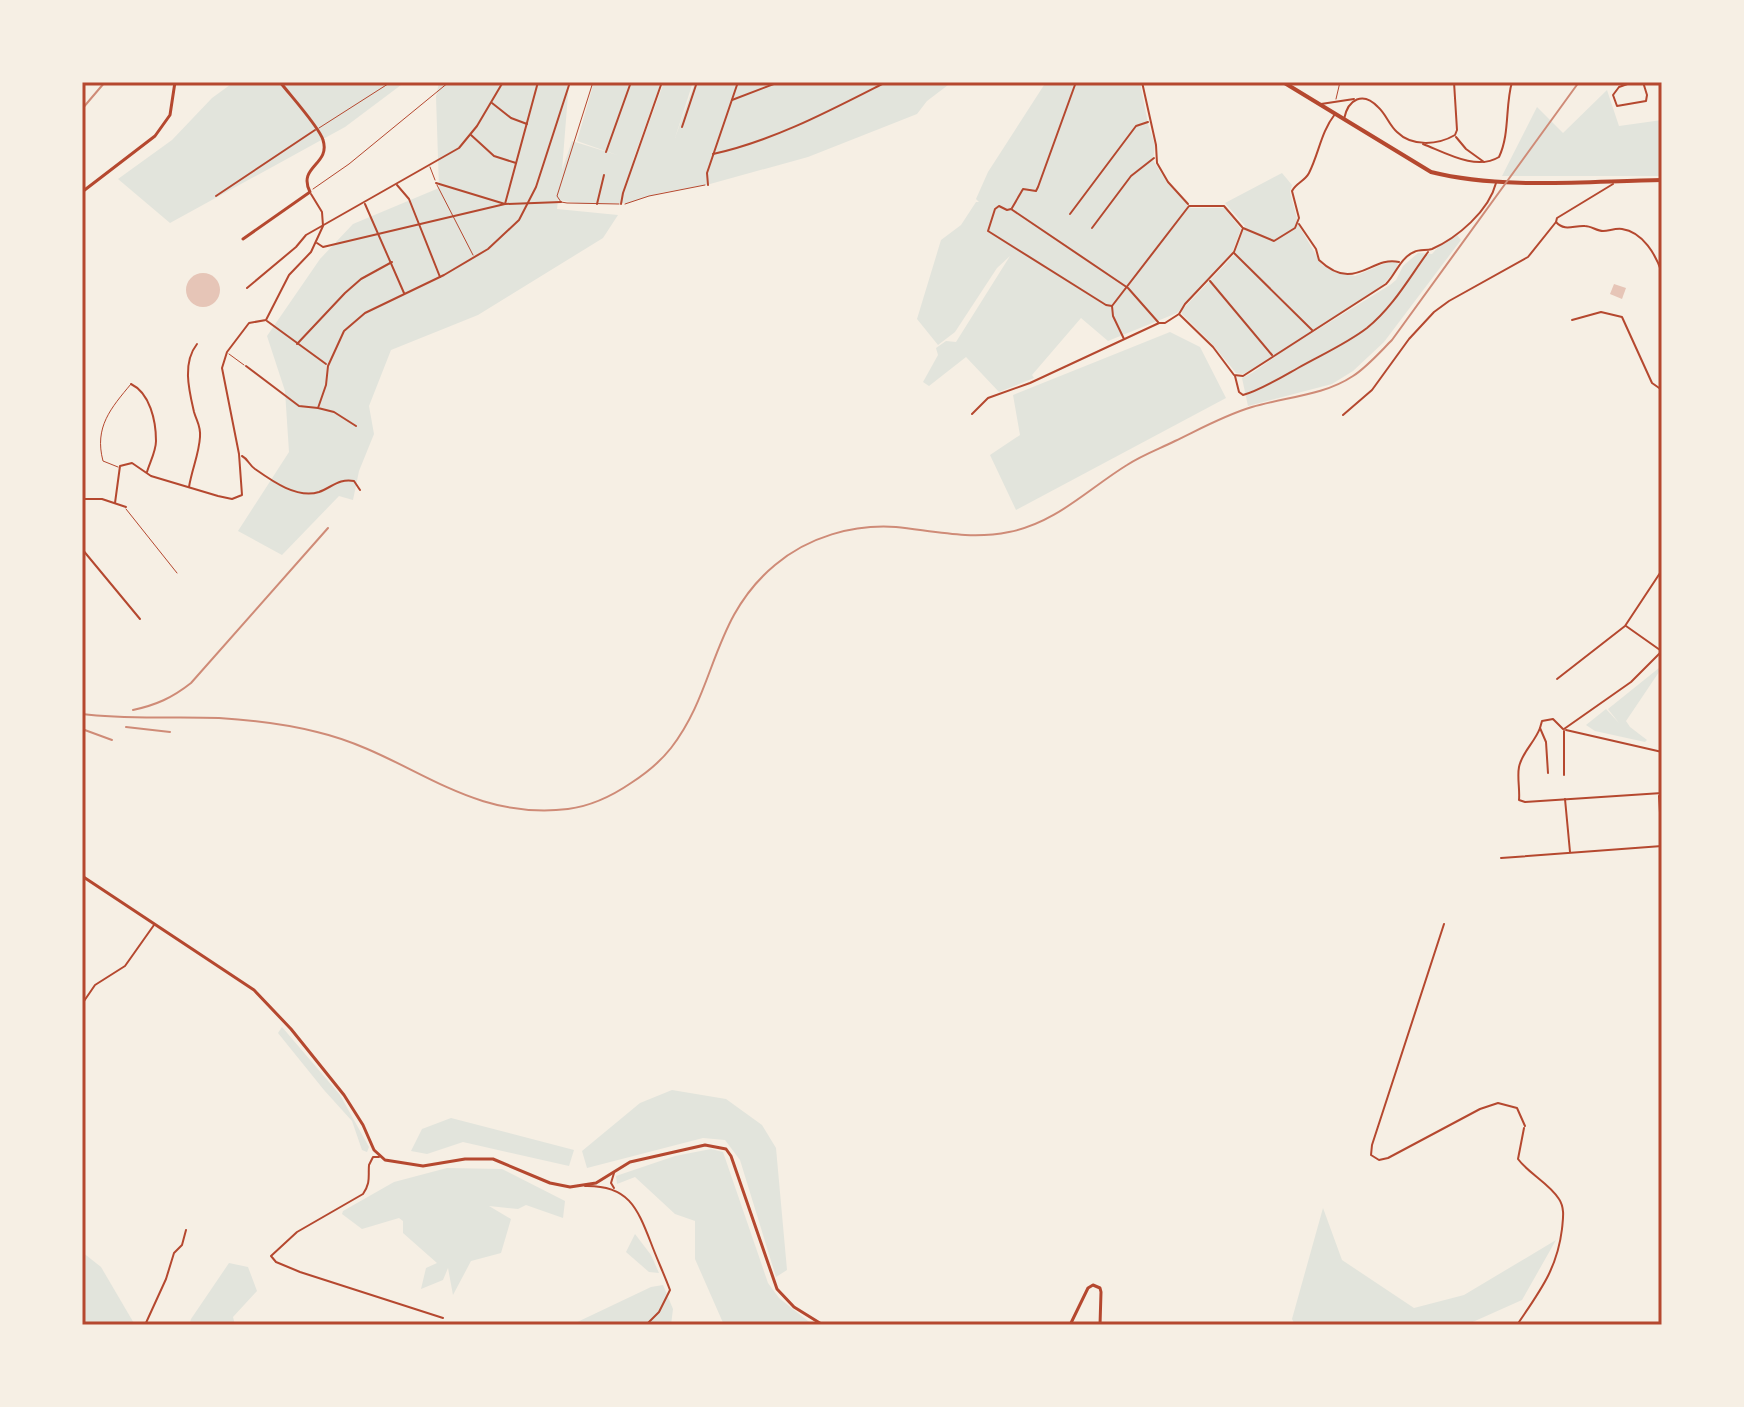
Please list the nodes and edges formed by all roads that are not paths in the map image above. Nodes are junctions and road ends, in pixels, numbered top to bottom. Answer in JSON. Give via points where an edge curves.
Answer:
{"nodes":[{"id":1,"x":175,"y":82,"type":"edge"},
{"id":2,"x":280,"y":82,"type":"edge"},
{"id":3,"x":391,"y":82,"type":"edge"},
{"id":4,"x":449,"y":82,"type":"edge"},
{"id":5,"x":503,"y":82,"type":"edge"},
{"id":6,"x":538,"y":82,"type":"edge"},
{"id":7,"x":570,"y":82,"type":"edge"},
{"id":8,"x":593,"y":82,"type":"edge"},
{"id":9,"x":631,"y":82,"type":"edge"},
{"id":10,"x":662,"y":82,"type":"edge"},
{"id":11,"x":697,"y":82,"type":"edge"},
{"id":12,"x":738,"y":82,"type":"edge"},
{"id":13,"x":779,"y":82,"type":"edge"},
{"id":14,"x":886,"y":82,"type":"edge"},
{"id":15,"x":1076,"y":82,"type":"edge"},
{"id":16,"x":1142,"y":82,"type":"edge"},
{"id":17,"x":1283,"y":82,"type":"edge"},
{"id":18,"x":1340,"y":82,"type":"edge"},
{"id":19,"x":1454,"y":82,"type":"edge"},
{"id":20,"x":1512,"y":82,"type":"edge"},
{"id":21,"x":1633,"y":82,"type":"edge"},
{"id":22,"x":1643,"y":82,"type":"edge"},
{"id":23,"x":1355,"y":98,"type":"junction"},
{"id":24,"x":732,"y":100,"type":"junction"},
{"id":25,"x":1336,"y":102,"type":"junction"},
{"id":26,"x":491,"y":103,"type":"junction"},
{"id":27,"x":1321,"y":104,"type":"junction"},
{"id":28,"x":1335,"y":113,"type":"junction"},
{"id":29,"x":1344,"y":119,"type":"junction"},
{"id":30,"x":1149,"y":121,"type":"junction"},
{"id":31,"x":527,"y":124,"type":"junction"},
{"id":32,"x":682,"y":127,"type":"dead end"},
{"id":33,"x":316,"y":130,"type":"junction"},
{"id":34,"x":471,"y":134,"type":"junction"},
{"id":35,"x":1455,"y":135,"type":"junction"},
{"id":36,"x":1422,"y":144,"type":"junction"},
{"id":37,"x":606,"y":152,"type":"dead end"},
{"id":38,"x":713,"y":154,"type":"junction"},
{"id":39,"x":1155,"y":157,"type":"junction"},
{"id":40,"x":517,"y":163,"type":"junction"},
{"id":41,"x":1485,"y":163,"type":"junction"},
{"id":42,"x":429,"y":166,"type":"junction"},
{"id":43,"x":604,"y":175,"type":"dead end"},
{"id":44,"x":1662,"y":180,"type":"edge"},
{"id":45,"x":1616,"y":181,"type":"junction"},
{"id":46,"x":1496,"y":182,"type":"junction"},
{"id":47,"x":436,"y":183,"type":"junction"},
{"id":48,"x":397,"y":184,"type":"junction"},
{"id":49,"x":708,"y":185,"type":"joint"},
{"id":50,"x":82,"y":192,"type":"edge"},
{"id":51,"x":310,"y":192,"type":"junction"},
{"id":52,"x":216,"y":196,"type":"dead end"},
{"id":53,"x":530,"y":202,"type":"junction"},
{"id":54,"x":561,"y":202,"type":"junction"},
{"id":55,"x":364,"y":203,"type":"junction"},
{"id":56,"x":505,"y":204,"type":"junction"},
{"id":57,"x":597,"y":204,"type":"junction"},
{"id":58,"x":621,"y":204,"type":"junction"},
{"id":59,"x":1189,"y":206,"type":"junction"},
{"id":60,"x":1011,"y":209,"type":"junction"},
{"id":61,"x":1070,"y":214,"type":"dead end"},
{"id":62,"x":455,"y":218,"type":"junction"},
{"id":63,"x":1556,"y":222,"type":"junction"},
{"id":64,"x":1298,"y":223,"type":"junction"},
{"id":65,"x":323,"y":226,"type":"junction"},
{"id":66,"x":421,"y":226,"type":"junction"},
{"id":67,"x":1092,"y":228,"type":"dead end"},
{"id":68,"x":1243,"y":228,"type":"junction"},
{"id":69,"x":380,"y":235,"type":"junction"},
{"id":70,"x":243,"y":239,"type":"dead end"},
{"id":71,"x":315,"y":242,"type":"junction"},
{"id":72,"x":1429,"y":251,"type":"junction"},
{"id":73,"x":1234,"y":252,"type":"junction"},
{"id":74,"x":475,"y":257,"type":"junction"},
{"id":75,"x":392,"y":262,"type":"junction"},
{"id":76,"x":1401,"y":262,"type":"junction"},
{"id":77,"x":1662,"y":273,"type":"edge"},
{"id":78,"x":440,"y":277,"type":"junction"},
{"id":79,"x":1209,"y":280,"type":"junction"},
{"id":80,"x":247,"y":288,"type":"dead end"},
{"id":81,"x":1128,"y":288,"type":"junction"},
{"id":82,"x":404,"y":293,"type":"junction"},
{"id":83,"x":1112,"y":306,"type":"junction"},
{"id":84,"x":1179,"y":314,"type":"junction"},
{"id":85,"x":266,"y":320,"type":"junction"},
{"id":86,"x":1572,"y":320,"type":"dead end"},
{"id":87,"x":1159,"y":323,"type":"junction"},
{"id":88,"x":1313,"y":331,"type":"junction"},
{"id":89,"x":1124,"y":339,"type":"junction"},
{"id":90,"x":197,"y":344,"type":"dead end"},
{"id":91,"x":297,"y":344,"type":"junction"},
{"id":92,"x":227,"y":352,"type":"junction"},
{"id":93,"x":1273,"y":356,"type":"junction"},
{"id":94,"x":246,"y":366,"type":"joint"},
{"id":95,"x":328,"y":366,"type":"junction"},
{"id":96,"x":1234,"y":375,"type":"junction"},
{"id":97,"x":131,"y":384,"type":"joint"},
{"id":98,"x":1662,"y":390,"type":"edge"},
{"id":99,"x":318,"y":408,"type":"junction"},
{"id":100,"x":972,"y":414,"type":"dead end"},
{"id":101,"x":1343,"y":415,"type":"dead end"},
{"id":102,"x":356,"y":426,"type":"dead end"},
{"id":103,"x":239,"y":454,"type":"junction"},
{"id":104,"x":120,"y":466,"type":"junction"},
{"id":105,"x":147,"y":473,"type":"junction"},
{"id":106,"x":189,"y":487,"type":"junction"},
{"id":107,"x":360,"y":490,"type":"dead end"},
{"id":108,"x":82,"y":499,"type":"edge"},
{"id":109,"x":115,"y":503,"type":"junction"},
{"id":110,"x":126,"y":507,"type":"joint"},
{"id":111,"x":82,"y":549,"type":"edge"},
{"id":112,"x":1662,"y":570,"type":"edge"},
{"id":113,"x":177,"y":573,"type":"dead end"},
{"id":114,"x":140,"y":619,"type":"dead end"},
{"id":115,"x":1625,"y":626,"type":"junction"},
{"id":116,"x":1662,"y":651,"type":"edge"},
{"id":117,"x":1557,"y":679,"type":"dead end"},
{"id":118,"x":1540,"y":728,"type":"junction"},
{"id":119,"x":1564,"y":729,"type":"junction"},
{"id":120,"x":1662,"y":752,"type":"edge"},
{"id":121,"x":1548,"y":773,"type":"dead end"},
{"id":122,"x":1564,"y":775,"type":"dead end"},
{"id":123,"x":1660,"y":794,"type":"edge"},
{"id":124,"x":1565,"y":799,"type":"junction"},
{"id":125,"x":1662,"y":846,"type":"edge"},
{"id":126,"x":1570,"y":853,"type":"junction"},
{"id":127,"x":1501,"y":858,"type":"dead end"},
{"id":128,"x":82,"y":876,"type":"edge"},
{"id":129,"x":1444,"y":924,"type":"dead end"},
{"id":130,"x":154,"y":925,"type":"junction"},
{"id":131,"x":82,"y":1004,"type":"edge"},
{"id":132,"x":380,"y":1157,"type":"junction"},
{"id":133,"x":614,"y":1171,"type":"junction"},
{"id":134,"x":585,"y":1186,"type":"junction"},
{"id":135,"x":619,"y":1191,"type":"junction"},
{"id":136,"x":186,"y":1230,"type":"dead end"},
{"id":137,"x":443,"y":1318,"type":"dead end"},
{"id":138,"x":145,"y":1325,"type":"edge"},
{"id":139,"x":646,"y":1325,"type":"edge"},
{"id":140,"x":823,"y":1325,"type":"edge"},
{"id":141,"x":1070,"y":1325,"type":"edge"},
{"id":142,"x":1100,"y":1325,"type":"edge"},
{"id":143,"x":1517,"y":1325,"type":"edge"}],
"edges":[{"from":1,"to":50,"type":"main road","via":[[170,115],[155,136]]},
{"from":2,"to":33,"type":"main road"},
{"from":3,"to":33,"type":"lane"},
{"from":4,"to":51,"type":"lane"},
{"from":5,"to":26,"type":"street"},
{"from":6,"to":31,"type":"street"},
{"from":7,"to":53,"type":"street"},
{"from":8,"to":54,"type":"lane","via":[[558,189]]},
{"from":9,"to":37,"type":"street"},
{"from":10,"to":58,"type":"street"},
{"from":11,"to":32,"type":"street"},
{"from":12,"to":24,"type":"street"},
{"from":13,"to":24,"type":"street"},
{"from":14,"to":38,"type":"street","via":[[785,130]]},
{"from":15,"to":60,"type":"street","via":[[1036,191],[1023,189]]},
{"from":16,"to":30,"type":"street"},
{"from":17,"to":27,"type":"main road"},
{"from":18,"to":25,"type":"lane"},
{"from":19,"to":35,"type":"street"},
{"from":20,"to":41,"type":"street","via":[[1503,148],[1499,157]]},
{"from":21,"to":22,"type":"street","via":[[1613,95],[1617,106],[1646,101]]},
{"from":23,"to":25,"type":"street"},
{"from":23,"to":29,"type":"street"},
{"from":23,"to":36,"type":"street","via":[[1377,105],[1397,133]]},
{"from":24,"to":38,"type":"street"},
{"from":25,"to":27,"type":"street"},
{"from":26,"to":31,"type":"street"},
{"from":26,"to":34,"type":"street"},
{"from":27,"to":28,"type":"main road"},
{"from":28,"to":29,"type":"main road"},
{"from":28,"to":64,"type":"street","via":[[1307,178],[1292,191]]},
{"from":29,"to":46,"type":"main road","via":[[1431,172]]},
{"from":30,"to":39,"type":"street"},
{"from":30,"to":61,"type":"street","via":[[1136,126]]},
{"from":31,"to":40,"type":"street"},
{"from":33,"to":51,"type":"main road","via":[[324,149],[306,176]]},
{"from":33,"to":52,"type":"street"},
{"from":34,"to":40,"type":"street","via":[[494,156]]},
{"from":34,"to":42,"type":"street"},
{"from":35,"to":36,"type":"street"},
{"from":35,"to":41,"type":"street"},
{"from":36,"to":41,"type":"street"},
{"from":38,"to":49,"type":"street"},
{"from":39,"to":59,"type":"street"},
{"from":39,"to":67,"type":"street","via":[[1135,171]]},
{"from":40,"to":56,"type":"street"},
{"from":42,"to":47,"type":"lane"},
{"from":42,"to":48,"type":"street"},
{"from":43,"to":57,"type":"street"},
{"from":44,"to":45,"type":"main road"},
{"from":45,"to":46,"type":"main road"},
{"from":45,"to":63,"type":"street"},
{"from":46,"to":72,"type":"street","via":[[1477,214],[1453,238]]},
{"from":47,"to":56,"type":"street"},
{"from":47,"to":62,"type":"lane"},
{"from":48,"to":55,"type":"street"},
{"from":48,"to":66,"type":"street"},
{"from":49,"to":58,"type":"lane"},
{"from":51,"to":65,"type":"street","via":[[322,212]]},
{"from":51,"to":70,"type":"main road"},
{"from":53,"to":54,"type":"street"},
{"from":53,"to":56,"type":"street"},
{"from":53,"to":74,"type":"street","via":[[519,220]]},
{"from":54,"to":57,"type":"lane"},
{"from":55,"to":65,"type":"street"},
{"from":55,"to":69,"type":"street"},
{"from":56,"to":62,"type":"street"},
{"from":57,"to":58,"type":"lane"},
{"from":59,"to":68,"type":"street","via":[[1224,206]]},
{"from":59,"to":81,"type":"street"},
{"from":60,"to":81,"type":"street"},
{"from":60,"to":83,"type":"street","via":[[995,209],[988,231]]},
{"from":62,"to":66,"type":"street"},
{"from":62,"to":74,"type":"lane"},
{"from":63,"to":77,"type":"street","via":[[1560,227],[1631,232],[1657,258]]},
{"from":63,"to":101,"type":"street","via":[[1528,257],[1434,312],[1372,390]]},
{"from":64,"to":68,"type":"street","via":[[1274,241]]},
{"from":64,"to":76,"type":"street","via":[[1319,260],[1338,272],[1355,275],[1391,260]]},
{"from":65,"to":71,"type":"street"},
{"from":65,"to":80,"type":"street"},
{"from":66,"to":69,"type":"street"},
{"from":66,"to":78,"type":"street"},
{"from":68,"to":73,"type":"street"},
{"from":69,"to":71,"type":"street","via":[[323,247]]},
{"from":69,"to":75,"type":"street"},
{"from":71,"to":85,"type":"street","via":[[289,275]]},
{"from":72,"to":76,"type":"street","via":[[1415,251]]},
{"from":72,"to":96,"type":"street","via":[[1395,300],[1341,346],[1256,392],[1239,392]]},
{"from":73,"to":79,"type":"street"},
{"from":73,"to":88,"type":"street"},
{"from":74,"to":78,"type":"street"},
{"from":75,"to":82,"type":"street"},
{"from":75,"to":91,"type":"street","via":[[361,279]]},
{"from":76,"to":88,"type":"street","via":[[1386,284]]},
{"from":78,"to":82,"type":"street"},
{"from":79,"to":84,"type":"street"},
{"from":79,"to":93,"type":"street"},
{"from":81,"to":83,"type":"street"},
{"from":81,"to":87,"type":"street"},
{"from":82,"to":95,"type":"street","via":[[344,331]]},
{"from":83,"to":89,"type":"street"},
{"from":84,"to":87,"type":"street"},
{"from":84,"to":96,"type":"street"},
{"from":85,"to":91,"type":"street"},
{"from":85,"to":92,"type":"street","via":[[249,323]]},
{"from":86,"to":98,"type":"street","via":[[1601,312],[1622,317],[1652,383]]},
{"from":87,"to":89,"type":"street"},
{"from":88,"to":93,"type":"street"},
{"from":89,"to":100,"type":"street","via":[[988,398]]},
{"from":90,"to":106,"type":"street","via":[[187,373],[200,441]]},
{"from":91,"to":95,"type":"street"},
{"from":92,"to":94,"type":"lane"},
{"from":92,"to":103,"type":"street","via":[[222,368]]},
{"from":93,"to":96,"type":"street","via":[[1243,376]]},
{"from":94,"to":99,"type":"street","via":[[299,406]]},
{"from":95,"to":99,"type":"street"},
{"from":97,"to":104,"type":"lane","via":[[108,411],[102,432],[103,461]]},
{"from":97,"to":105,"type":"street","via":[[147,398],[153,417],[156,443]]},
{"from":99,"to":102,"type":"street"},
{"from":103,"to":106,"type":"street","via":[[242,495],[229,499]]},
{"from":103,"to":107,"type":"street","via":[[297,492],[318,492],[345,480],[354,481]]},
{"from":104,"to":105,"type":"street","via":[[132,463]]},
{"from":104,"to":109,"type":"street"},
{"from":105,"to":106,"type":"street"},
{"from":108,"to":109,"type":"street"},
{"from":109,"to":110,"type":"street"},
{"from":110,"to":113,"type":"lane"},
{"from":111,"to":114,"type":"street"},
{"from":112,"to":115,"type":"street"},
{"from":115,"to":116,"type":"street"},
{"from":115,"to":117,"type":"street"},
{"from":116,"to":119,"type":"street","via":[[1622,690]]},
{"from":118,"to":119,"type":"street","via":[[1548,718]]},
{"from":118,"to":121,"type":"street"},
{"from":118,"to":124,"type":"street","via":[[1519,768],[1519,800]]},
{"from":119,"to":120,"type":"street"},
{"from":119,"to":122,"type":"street"},
{"from":123,"to":124,"type":"street"},
{"from":123,"to":125,"type":"street"},
{"from":124,"to":126,"type":"street"},
{"from":125,"to":126,"type":"street"},
{"from":126,"to":127,"type":"street"},
{"from":128,"to":130,"type":"main road"},
{"from":129,"to":143,"type":"street","via":[[1371,1155],[1381,1160],[1395,1156],[1450,1123],[1498,1103],[1517,1108],[1525,1127],[1518,1159],[1559,1199],[1563,1212],[1559,1254]]},
{"from":130,"to":131,"type":"street","via":[[125,966],[95,985]]},
{"from":130,"to":132,"type":"main road","via":[[254,990],[344,1095]]},
{"from":132,"to":134,"type":"main road","via":[[423,1166],[493,1159],[550,1183]]},
{"from":132,"to":137,"type":"street","via":[[373,1157],[369,1165],[369,1186],[363,1194],[297,1232],[271,1256],[300,1272]]},
{"from":133,"to":134,"type":"main road"},
{"from":133,"to":135,"type":"street","via":[[611,1183]]},
{"from":133,"to":140,"type":"main road","via":[[630,1162],[705,1145],[726,1149],[777,1289]]},
{"from":134,"to":135,"type":"street"},
{"from":135,"to":139,"type":"street","via":[[640,1213],[670,1290]]},
{"from":136,"to":138,"type":"street"},
{"from":141,"to":142,"type":"main road","via":[[1088,1288],[1095,1285],[1101,1292]]}]}
